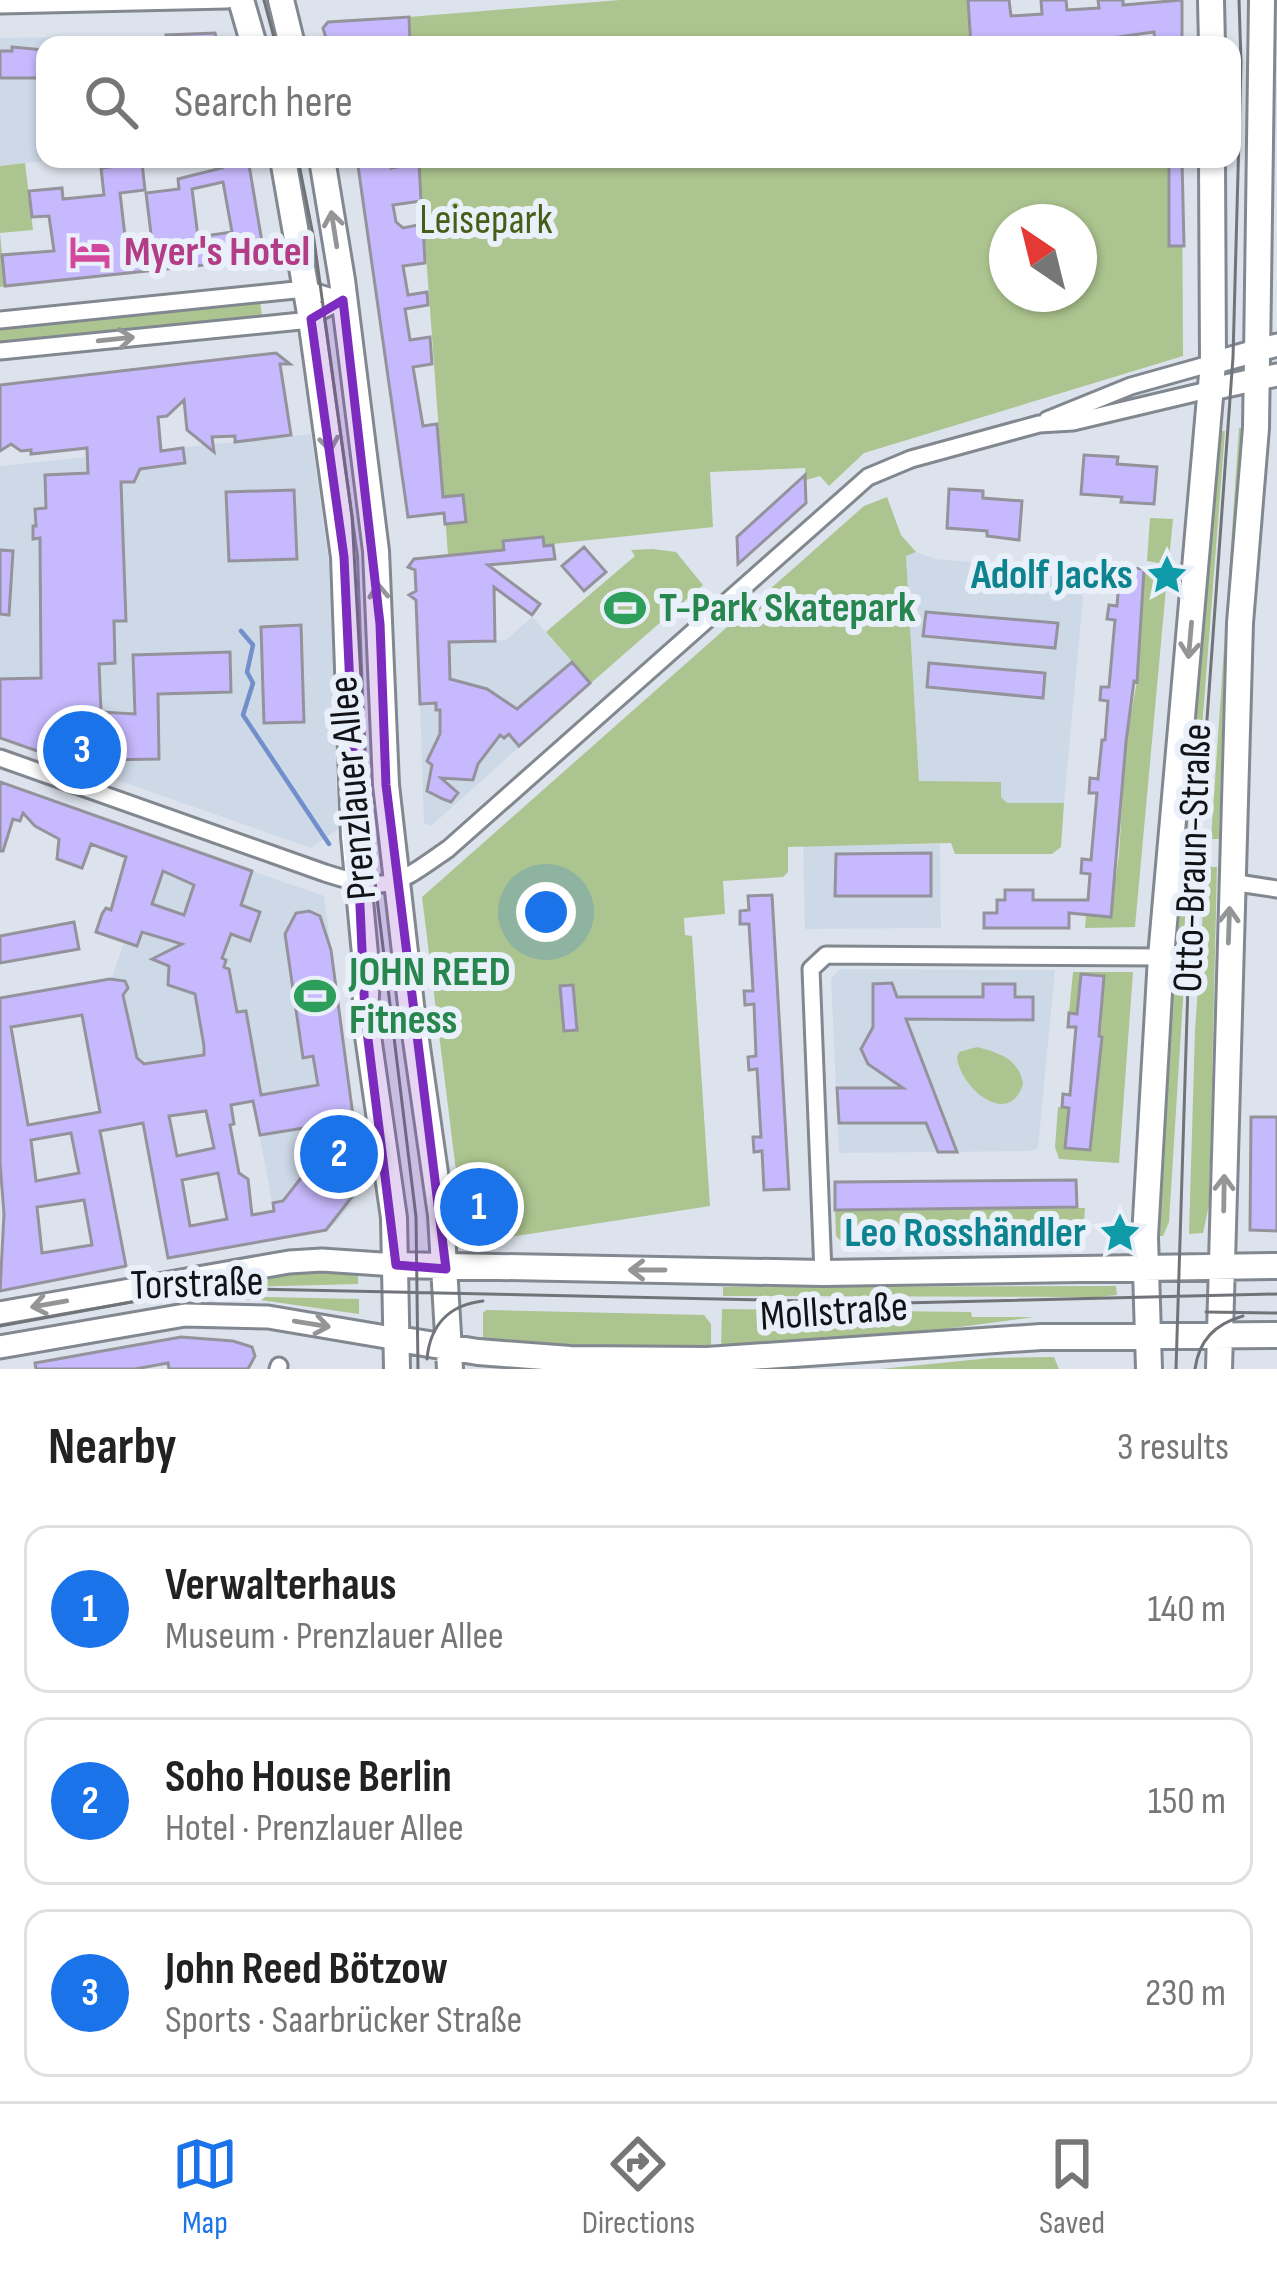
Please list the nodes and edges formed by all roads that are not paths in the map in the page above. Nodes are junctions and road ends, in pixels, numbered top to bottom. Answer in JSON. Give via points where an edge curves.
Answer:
{"nodes":[{"id":1,"x":227,"y":0,"type":"edge"},
{"id":2,"x":241,"y":0,"type":"edge"},
{"id":3,"x":281,"y":0,"type":"edge"},
{"id":4,"x":1211,"y":0,"type":"edge"},
{"id":5,"x":1262,"y":0,"type":"edge"},
{"id":6,"x":0,"y":5,"type":"edge"},
{"id":7,"x":251,"y":36,"type":"edge"},
{"id":8,"x":290,"y":36,"type":"edge"},
{"id":9,"x":1212,"y":36,"type":"edge"},
{"id":10,"x":285,"y":168,"type":"edge"},
{"id":11,"x":323,"y":168,"type":"edge"},
{"id":12,"x":1212,"y":168,"type":"edge"},
{"id":13,"x":305,"y":289,"type":"junction"},
{"id":14,"x":344,"y":300,"type":"junction"},
{"id":15,"x":311,"y":319,"type":"junction"},
{"id":16,"x":0,"y":320,"type":"edge"},
{"id":17,"x":1267,"y":348,"type":"edge"},
{"id":18,"x":0,"y":352,"type":"edge"},
{"id":19,"x":1213,"y":363,"type":"junction"},
{"id":20,"x":1266,"y":377,"type":"edge"},
{"id":21,"x":1212,"y":389,"type":"junction"},
{"id":22,"x":1039,"y":424,"type":"junction"},
{"id":23,"x":0,"y":758,"type":"edge"},
{"id":24,"x":1231,"y":882,"type":"junction"},
{"id":25,"x":359,"y":883,"type":"junction"},
{"id":26,"x":398,"y":885,"type":"junction"},
{"id":27,"x":1277,"y":890,"type":"edge"},
{"id":28,"x":1161,"y":957,"type":"junction"},
{"id":29,"x":396,"y":1265,"type":"junction"},
{"id":30,"x":1277,"y":1266,"type":"edge"},
{"id":31,"x":1222,"y":1268,"type":"junction"},
{"id":32,"x":446,"y":1269,"type":"junction"},
{"id":33,"x":1146,"y":1269,"type":"junction"},
{"id":34,"x":823,"y":1273,"type":"junction"},
{"id":35,"x":0,"y":1313,"type":"edge"},
{"id":36,"x":1147,"y":1333,"type":"junction"},
{"id":37,"x":1277,"y":1335,"type":"edge"},
{"id":38,"x":1220,"y":1336,"type":"junction"},
{"id":39,"x":398,"y":1340,"type":"junction"},
{"id":40,"x":0,"y":1347,"type":"edge"},
{"id":41,"x":450,"y":1359,"type":"edge"},
{"id":42,"x":736,"y":1364,"type":"edge"},
{"id":43,"x":397,"y":1369,"type":"edge"},
{"id":44,"x":1149,"y":1369,"type":"edge"},
{"id":45,"x":1219,"y":1369,"type":"edge"}],
"edges":[{"from":1,"to":6,"type":"street"},
{"from":2,"to":7,"type":"main road"},
{"from":3,"to":8,"type":"main road"},
{"from":4,"to":9,"type":"main road"},
{"from":5,"to":17,"type":"main road","name":"Otto-Braun-Straße"},
{"from":10,"to":13,"type":"main road","name":"Prenzlauer Allee"},
{"from":14,"to":11,"type":"main road","name":"Prenzlauer Allee","one_way":true},
{"from":12,"to":19,"type":"main road","name":"Otto-Braun-Straße"},
{"from":13,"to":14,"type":"street"},
{"from":13,"to":15,"type":"main road","name":"Prenzlauer Allee"},
{"from":13,"to":16,"type":"street"},
{"from":14,"to":15,"type":"street"},
{"from":26,"to":14,"type":"main road","name":"Prenzlauer Allee","one_way":true,"via":[[376,551]]},
{"from":18,"to":15,"type":"street","one_way":true},
{"from":15,"to":25,"type":"main road","name":"Prenzlauer Allee","one_way":true,"via":[[344,557]]},
{"from":17,"to":19,"type":"main road"},
{"from":17,"to":20,"type":"main road","name":"Otto-Braun-Straße"},
{"from":19,"to":21,"type":"main road","name":"Otto-Braun-Straße"},
{"from":19,"to":22,"type":"street"},
{"from":20,"to":21,"type":"main road"},
{"from":20,"to":24,"type":"main road","name":"Otto-Braun-Straße","via":[[1240,622]]},
{"from":21,"to":22,"type":"street"},
{"from":21,"to":28,"type":"main road","name":"Otto-Braun-Straße","one_way":true},
{"from":22,"to":26,"type":"street","via":[[868,476]]},
{"from":23,"to":25,"type":"street"},
{"from":24,"to":27,"type":"street"},
{"from":31,"to":24,"type":"main road","name":"Otto-Braun-Straße","one_way":true},
{"from":25,"to":26,"type":"street"},
{"from":25,"to":29,"type":"main road","name":"Prenzlauer Allee","via":[[365,1015]]},
{"from":26,"to":32,"type":"main road","name":"Prenzlauer Allee"},
{"from":28,"to":33,"type":"main road","name":"Otto-Braun-Straße"},
{"from":28,"to":34,"type":"street","via":[[817,960],[811,969]]},
{"from":29,"to":32,"type":"main road","name":"Mollstraße"},
{"from":29,"to":35,"type":"main road","name":"Torstraße","one_way":true,"via":[[289,1262]]},
{"from":29,"to":39,"type":"main road","name":"Prenzlauer Allee"},
{"from":30,"to":31,"type":"main road","name":"Mollstraße"},
{"from":31,"to":33,"type":"main road","name":"Mollstraße"},
{"from":31,"to":38,"type":"main road","name":"Otto-Braun-Straße"},
{"from":34,"to":32,"type":"main road","name":"Mollstraße","one_way":true},
{"from":32,"to":41,"type":"main road","name":"Prenzlauer Allee"},
{"from":33,"to":34,"type":"main road","name":"Mollstraße"},
{"from":33,"to":36,"type":"main road","name":"Otto-Braun-Straße"},
{"from":36,"to":38,"type":"main road","name":"Mollstraße"},
{"from":36,"to":42,"type":"main road","name":"Mollstraße","via":[[962,1340]]},
{"from":36,"to":44,"type":"main road","name":"Otto-Braun-Straße"},
{"from":37,"to":38,"type":"main road","name":"Mollstraße"},
{"from":38,"to":45,"type":"main road","name":"Otto-Braun-Straße"},
{"from":40,"to":39,"type":"main road","name":"Torstraße","one_way":true,"via":[[185,1316],[268,1317]]},
{"from":39,"to":41,"type":"main road","name":"Mollstraße"},
{"from":39,"to":43,"type":"main road","name":"Prenzlauer Allee"},
{"from":41,"to":42,"type":"main road","name":"Mollstraße"}]}
